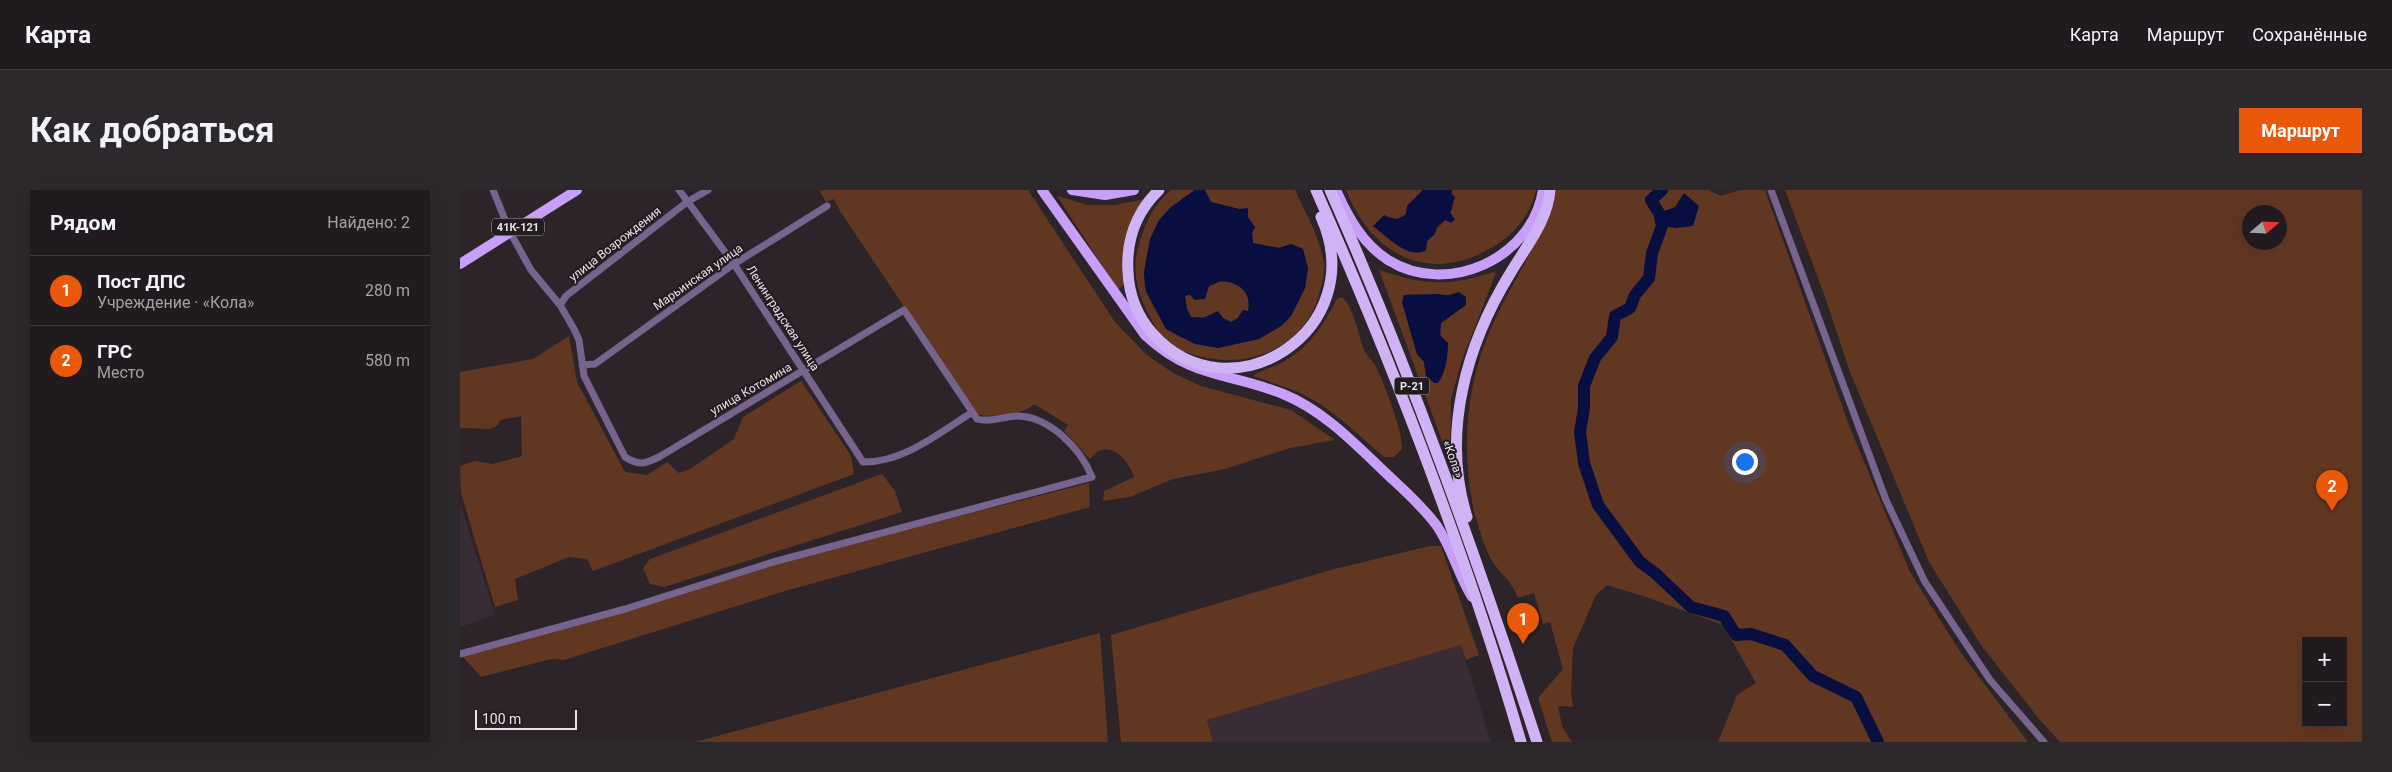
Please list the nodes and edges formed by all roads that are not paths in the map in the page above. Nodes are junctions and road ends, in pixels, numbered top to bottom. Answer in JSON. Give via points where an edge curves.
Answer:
{"nodes":[{"id":1,"x":493,"y":190,"type":"edge"},
{"id":2,"x":577,"y":190,"type":"edge"},
{"id":3,"x":679,"y":190,"type":"edge"},
{"id":4,"x":708,"y":190,"type":"edge"},
{"id":5,"x":1042,"y":190,"type":"edge"},
{"id":6,"x":1072,"y":190,"type":"edge"},
{"id":7,"x":1134,"y":190,"type":"edge"},
{"id":8,"x":1159,"y":190,"type":"edge"},
{"id":9,"x":1309,"y":190,"type":"edge"},
{"id":10,"x":1316,"y":190,"type":"edge"},
{"id":11,"x":1330,"y":190,"type":"edge"},
{"id":12,"x":1336,"y":190,"type":"edge"},
{"id":13,"x":1543,"y":190,"type":"edge"},
{"id":14,"x":1550,"y":190,"type":"edge"},
{"id":15,"x":1771,"y":190,"type":"edge"},
{"id":16,"x":687,"y":202,"type":"junction"},
{"id":17,"x":827,"y":206,"type":"dead end"},
{"id":18,"x":510,"y":232,"type":"junction"},
{"id":19,"x":460,"y":264,"type":"edge"},
{"id":20,"x":734,"y":264,"type":"junction"},
{"id":21,"x":560,"y":306,"type":"junction"},
{"id":22,"x":582,"y":365,"type":"junction"},
{"id":23,"x":805,"y":371,"type":"junction"},
{"id":24,"x":971,"y":413,"type":"junction"},
{"id":25,"x":1484,"y":587,"type":"junction"},
{"id":26,"x":1483,"y":616,"type":"junction"},
{"id":27,"x":460,"y":654,"type":"edge"},
{"id":28,"x":1521,"y":742,"type":"edge"},
{"id":29,"x":1537,"y":742,"type":"edge"},
{"id":30,"x":2044,"y":742,"type":"edge"}],
"edges":[{"from":1,"to":18,"type":"street"},
{"from":2,"to":18,"type":"main road","number":"41К-121"},
{"from":3,"to":16,"type":"street","name":"Ленинградская улица"},
{"from":4,"to":16,"type":"street","name":"улица Возрождения"},
{"from":5,"to":26,"type":"main road","via":[[1132,320],[1166,354],[1192,368],[1269,389],[1308,406],[1408,495],[1445,538],[1463,582]]},
{"from":6,"to":7,"type":"main road","via":[[1105,195]]},
{"from":8,"to":9,"type":"highway","via":[[1137,220],[1129,244],[1128,278],[1132,296],[1146,327],[1158,340],[1193,362],[1220,368],[1248,365],[1281,353],[1296,343],[1324,307],[1330,284],[1329,242]]},
{"from":10,"to":26,"type":"highway","name":"«Кола»","number":"Р-21","via":[[1393,368]]},
{"from":11,"to":25,"type":"highway","name":"«Кола»","number":"Р-21","via":[[1404,364]]},
{"from":12,"to":13,"type":"main road","via":[[1357,230],[1377,252],[1413,272],[1447,275],[1480,267],[1511,247],[1530,225]]},
{"from":14,"to":25,"type":"highway","via":[[1530,243],[1481,330],[1460,396],[1456,440],[1459,480]]},
{"from":15,"to":30,"type":"street","via":[[1886,500],[1925,582],[1990,680]]},
{"from":16,"to":20,"type":"street","name":"Ленинградская улица"},
{"from":16,"to":21,"type":"street","name":"улица Возрождения","via":[[566,296]]},
{"from":17,"to":20,"type":"street","name":"Марьинская улица"},
{"from":18,"to":19,"type":"main road","number":"41К-121"},
{"from":18,"to":21,"type":"street","via":[[531,270]]},
{"from":20,"to":22,"type":"street","name":"Марьинская улица","via":[[595,364]]},
{"from":20,"to":23,"type":"street","name":"Ленинградская улица"},
{"from":21,"to":22,"type":"street","via":[[578,340]]},
{"from":22,"to":23,"type":"street","name":"улица Котомина","via":[[584,376],[625,457],[643,465]]},
{"from":23,"to":24,"type":"street","name":"Ленинградская улица","via":[[863,462],[874,462],[905,452]]},
{"from":23,"to":24,"type":"street","name":"улица Котомина","via":[[904,310]]},
{"from":24,"to":27,"type":"street","via":[[985,421],[1016,416],[1044,423],[1079,454],[1092,477],[773,562]]},
{"from":25,"to":29,"type":"highway","name":"«Кола»","number":"Р-21"},
{"from":26,"to":28,"type":"highway","name":"«Кола»","number":"Р-21"}]}
